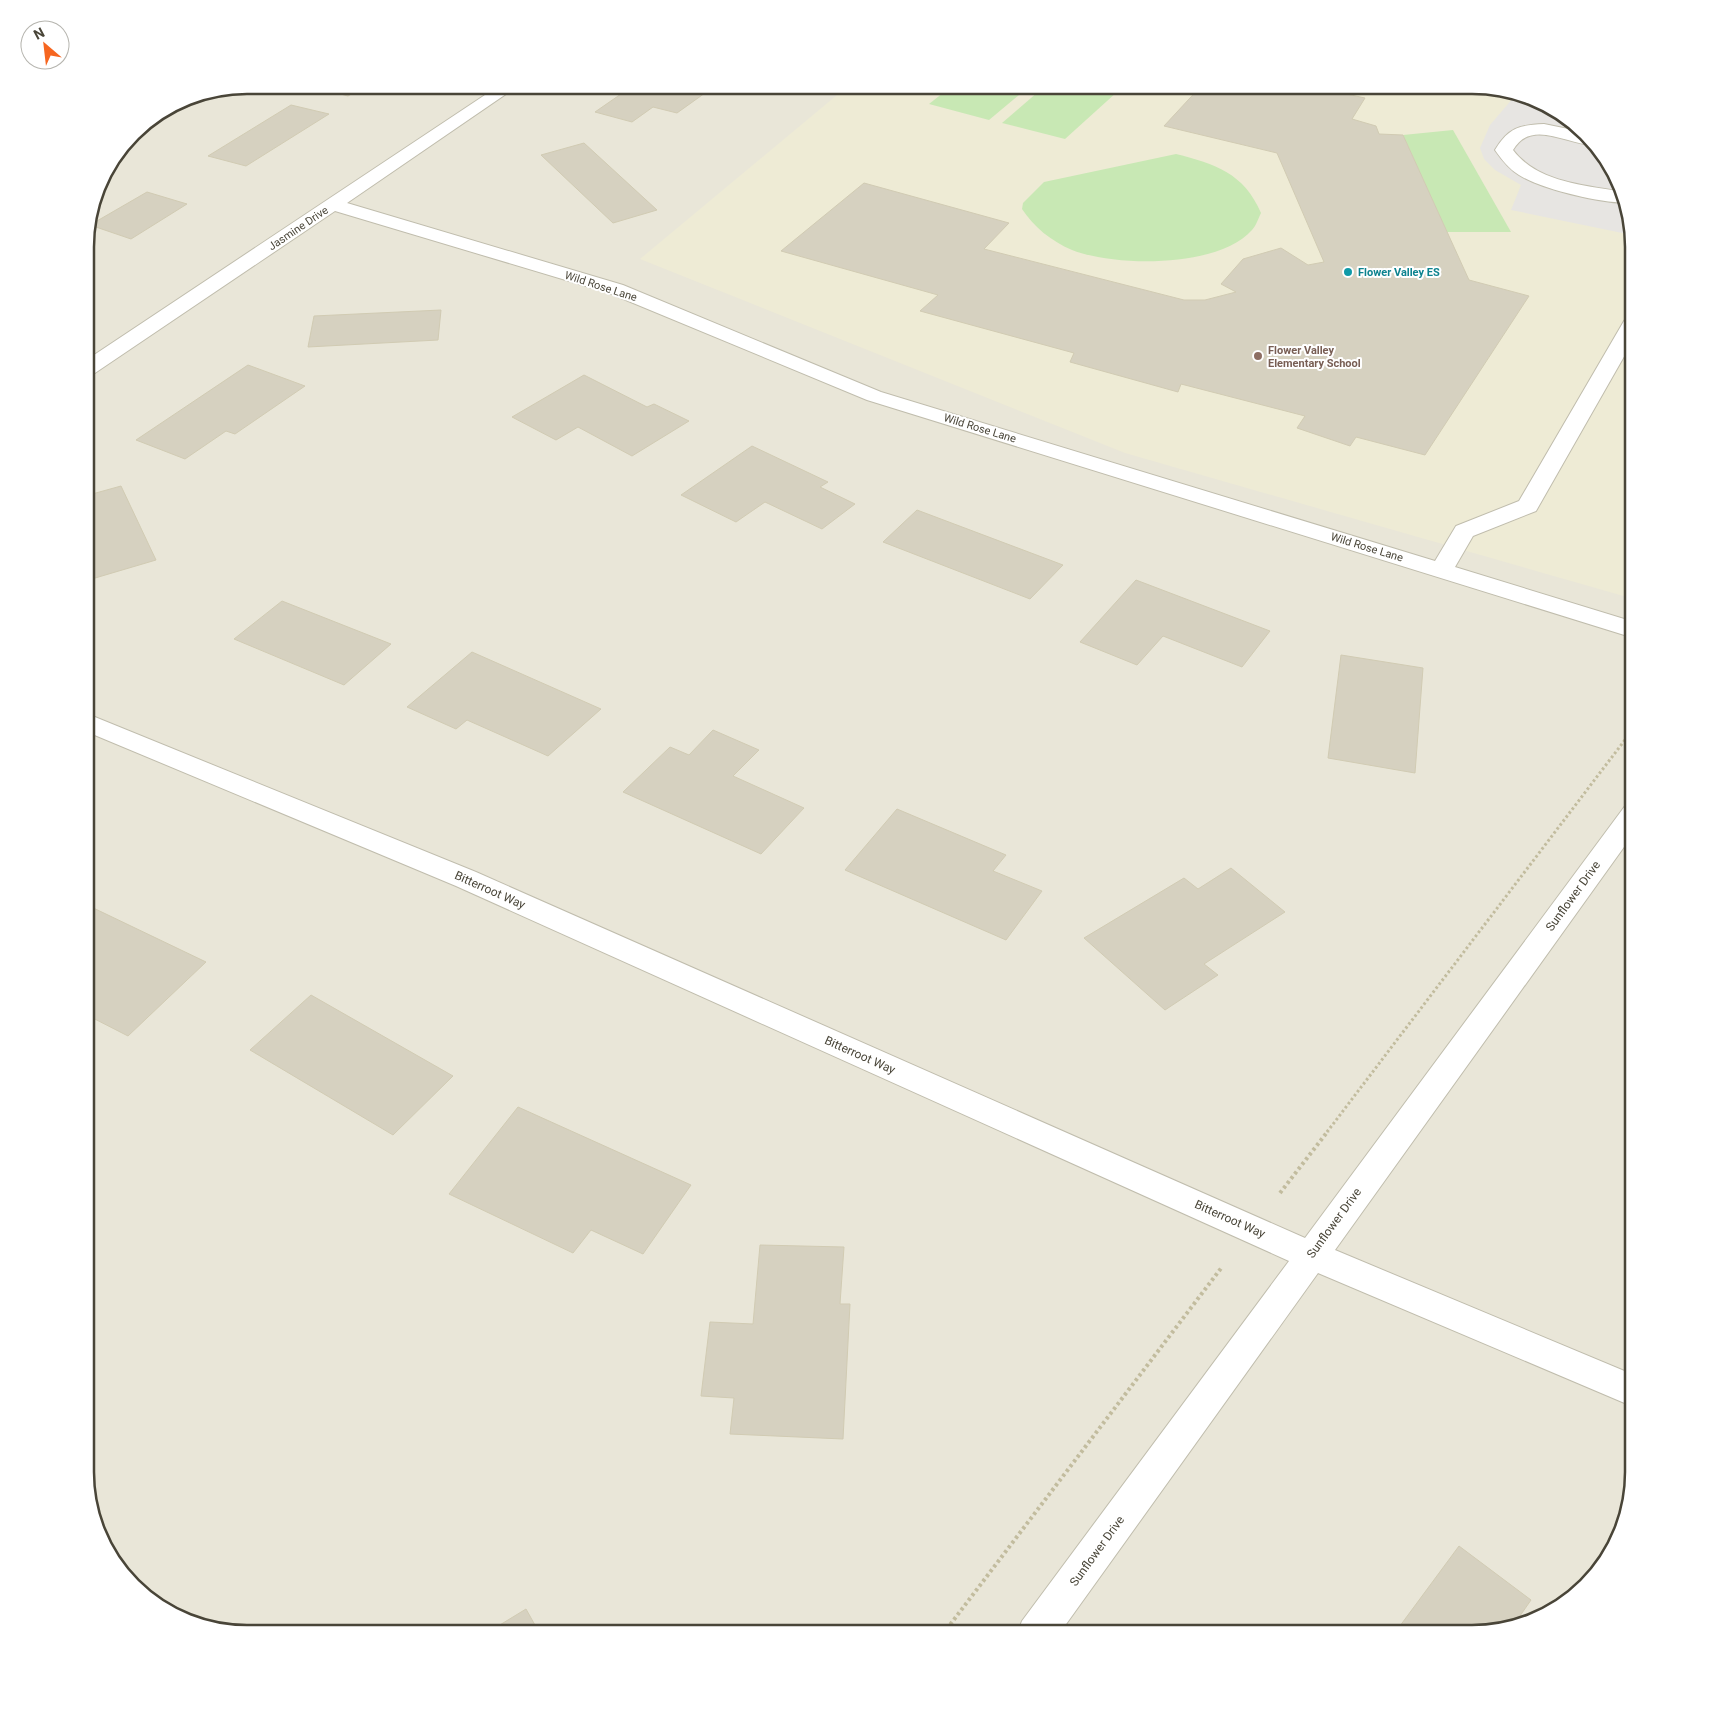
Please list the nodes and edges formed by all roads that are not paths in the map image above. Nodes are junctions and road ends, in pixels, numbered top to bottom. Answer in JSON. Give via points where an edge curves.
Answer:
{"nodes":[{"id":1,"x":498,"y":94,"type":"edge"},
{"id":2,"x":1577,"y":136,"type":"edge"},
{"id":3,"x":1616,"y":196,"type":"edge"},
{"id":4,"x":333,"y":205,"type":"junction"},
{"id":5,"x":1625,"y":337,"type":"edge"},
{"id":6,"x":94,"y":365,"type":"edge"},
{"id":7,"x":1442,"y":570,"type":"junction"},
{"id":8,"x":1625,"y":627,"type":"edge"},
{"id":9,"x":94,"y":725,"type":"edge"},
{"id":10,"x":1625,"y":824,"type":"edge"},
{"id":11,"x":1310,"y":1255,"type":"junction"},
{"id":12,"x":1625,"y":1387,"type":"edge"},
{"id":13,"x":1043,"y":1625,"type":"edge"}],
"edges":[{"from":1,"to":4,"type":"street","name":"Jasmine Drive"},
{"from":2,"to":3,"type":"street","via":[[1543,129],[1520,132],[1507,140],[1504,150],[1510,160],[1534,176]]},
{"from":4,"to":6,"type":"street","name":"Jasmine Drive"},
{"from":4,"to":7,"type":"street","name":"Wild Rose Lane","via":[[616,289],[874,396]]},
{"from":5,"to":7,"type":"street","via":[[1528,506],[1464,531]]},
{"from":7,"to":8,"type":"street","name":"Wild Rose Lane"},
{"from":9,"to":11,"type":"street","name":"Bitterroot Way","via":[[466,879]]},
{"from":10,"to":11,"type":"street","name":"Sunflower Drive"},
{"from":11,"to":12,"type":"street","name":"Bitterroot Way"},
{"from":11,"to":13,"type":"street","name":"Sunflower Drive"}]}
